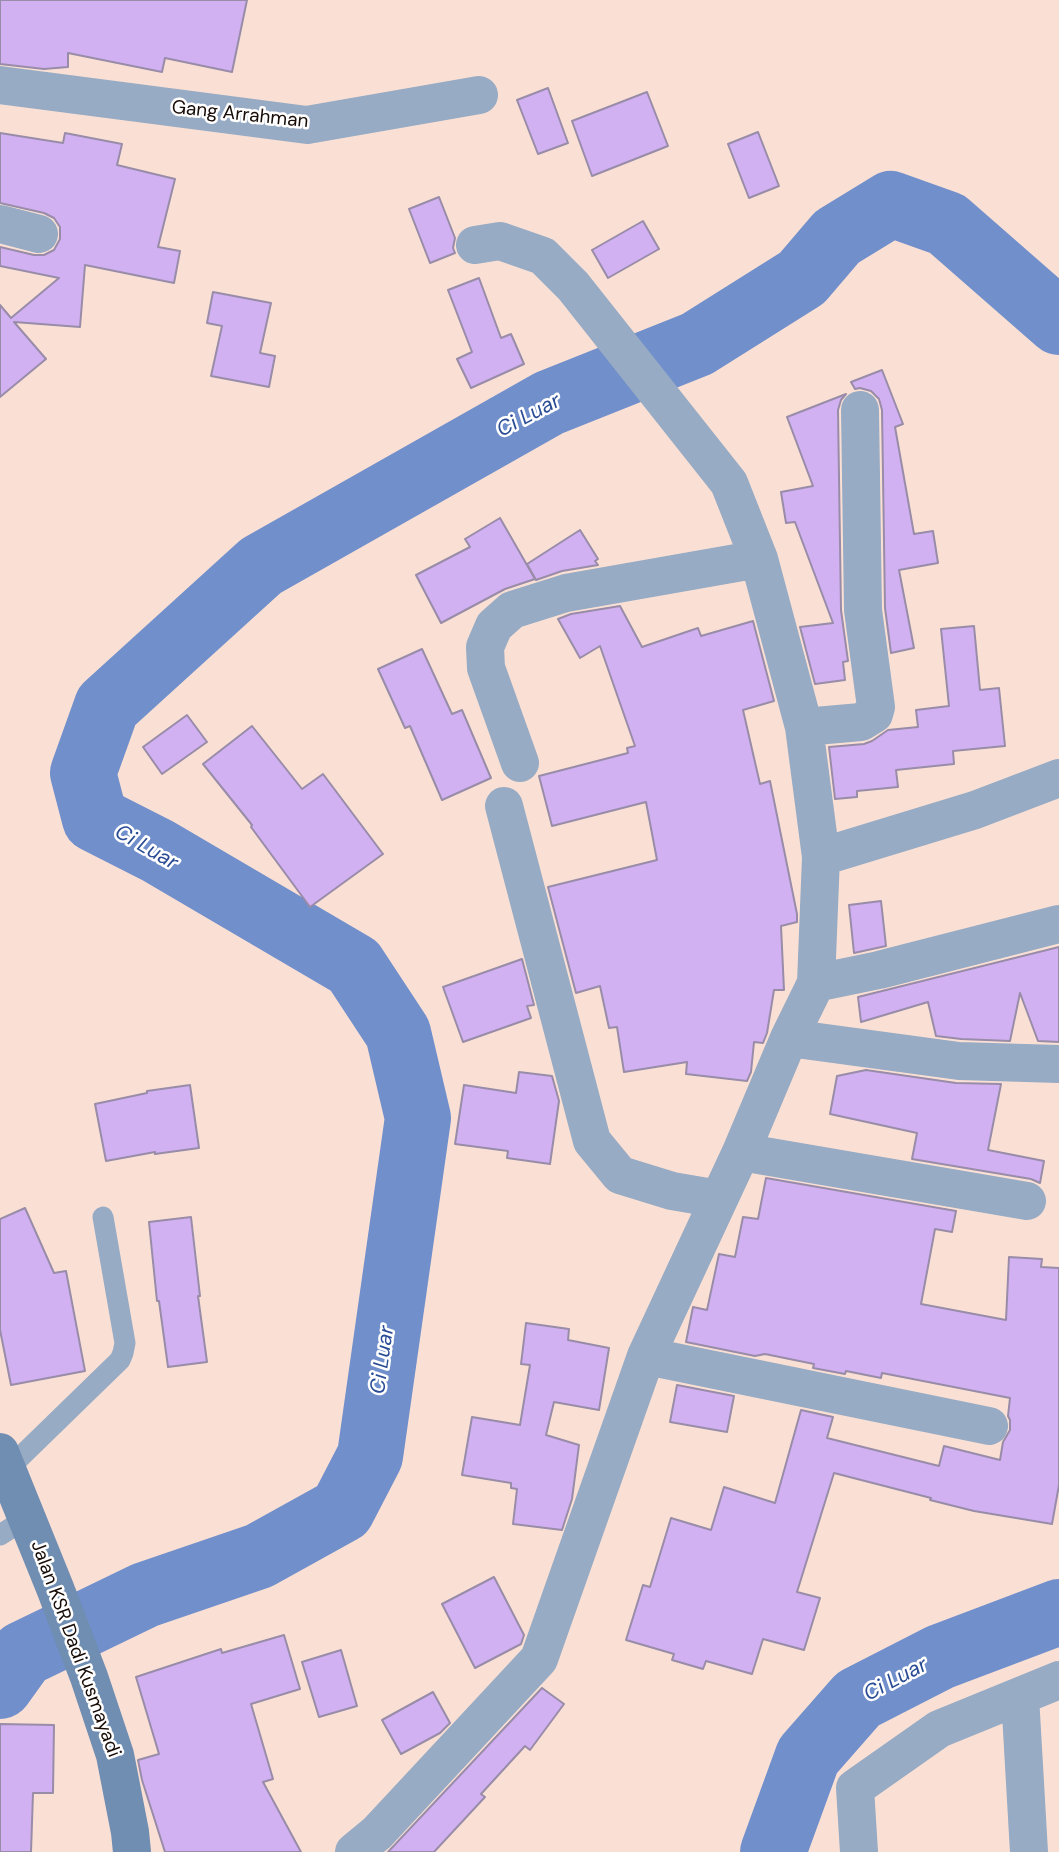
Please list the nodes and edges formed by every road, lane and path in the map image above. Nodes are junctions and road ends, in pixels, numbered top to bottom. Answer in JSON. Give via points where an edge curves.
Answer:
{"nodes":[{"id":1,"x":0,"y":85,"type":"edge"},
{"id":2,"x":479,"y":95,"type":"dead end"},
{"id":3,"x":0,"y":224,"type":"edge"},
{"id":4,"x":39,"y":234,"type":"dead end"},
{"id":5,"x":475,"y":245,"type":"dead end"},
{"id":6,"x":860,"y":410,"type":"dead end"},
{"id":7,"x":759,"y":559,"type":"junction"},
{"id":8,"x":804,"y":727,"type":"junction"},
{"id":9,"x":520,"y":763,"type":"dead end"},
{"id":10,"x":1059,"y":778,"type":"edge"},
{"id":11,"x":504,"y":806,"type":"dead end"},
{"id":12,"x":821,"y":857,"type":"junction"},
{"id":13,"x":1059,"y":924,"type":"edge"},
{"id":14,"x":816,"y":983,"type":"junction"},
{"id":15,"x":789,"y":1038,"type":"junction"},
{"id":16,"x":1059,"y":1064,"type":"edge"},
{"id":17,"x":741,"y":1152,"type":"junction"},
{"id":18,"x":719,"y":1199,"type":"junction"},
{"id":19,"x":1027,"y":1201,"type":"dead end"},
{"id":20,"x":103,"y":1217,"type":"dead end"},
{"id":21,"x":646,"y":1356,"type":"junction"},
{"id":22,"x":989,"y":1426,"type":"dead end"},
{"id":23,"x":4,"y":1461,"type":"edge"},
{"id":24,"x":13,"y":1527,"type":"edge"},
{"id":25,"x":1059,"y":1680,"type":"edge"},
{"id":26,"x":1020,"y":1696,"type":"junction"},
{"id":27,"x":132,"y":1852,"type":"edge"},
{"id":28,"x":354,"y":1852,"type":"edge"},
{"id":29,"x":859,"y":1852,"type":"edge"},
{"id":30,"x":1029,"y":1852,"type":"edge"}],
"edges":[{"from":1,"to":2,"type":"street","name":"Gang Arrahman","via":[[307,125]]},
{"from":3,"to":4,"type":"street"},
{"from":5,"to":7,"type":"street","via":[[500,241],[543,256],[573,286],[729,483]]},
{"from":6,"to":8,"type":"street","via":[[863,610],[876,707],[874,714],[861,722]]},
{"from":7,"to":8,"type":"street"},
{"from":7,"to":9,"type":"street","via":[[566,593],[512,610],[494,626],[485,647],[486,668]]},
{"from":8,"to":12,"type":"street"},
{"from":10,"to":12,"type":"street","via":[[975,810]]},
{"from":11,"to":18,"type":"street","via":[[592,1141],[620,1175]]},
{"from":12,"to":14,"type":"street"},
{"from":13,"to":14,"type":"street"},
{"from":14,"to":15,"type":"street"},
{"from":15,"to":16,"type":"street","via":[[958,1061]]},
{"from":15,"to":17,"type":"street"},
{"from":17,"to":18,"type":"street"},
{"from":17,"to":19,"type":"street"},
{"from":18,"to":21,"type":"street"},
{"from":20,"to":23,"type":"lane","via":[[123,1353]]},
{"from":21,"to":22,"type":"street"},
{"from":21,"to":28,"type":"street","via":[[539,1659]]},
{"from":23,"to":24,"type":"main road","name":"Jalan KSR Dadi Kusmayadi"},
{"from":24,"to":27,"type":"main road","name":"Jalan KSR Dadi Kusmayadi","via":[[55,1588],[89,1677],[115,1755]]},
{"from":25,"to":26,"type":"street"},
{"from":26,"to":29,"type":"street","via":[[939,1729],[855,1788]]},
{"from":26,"to":30,"type":"street"}]}
